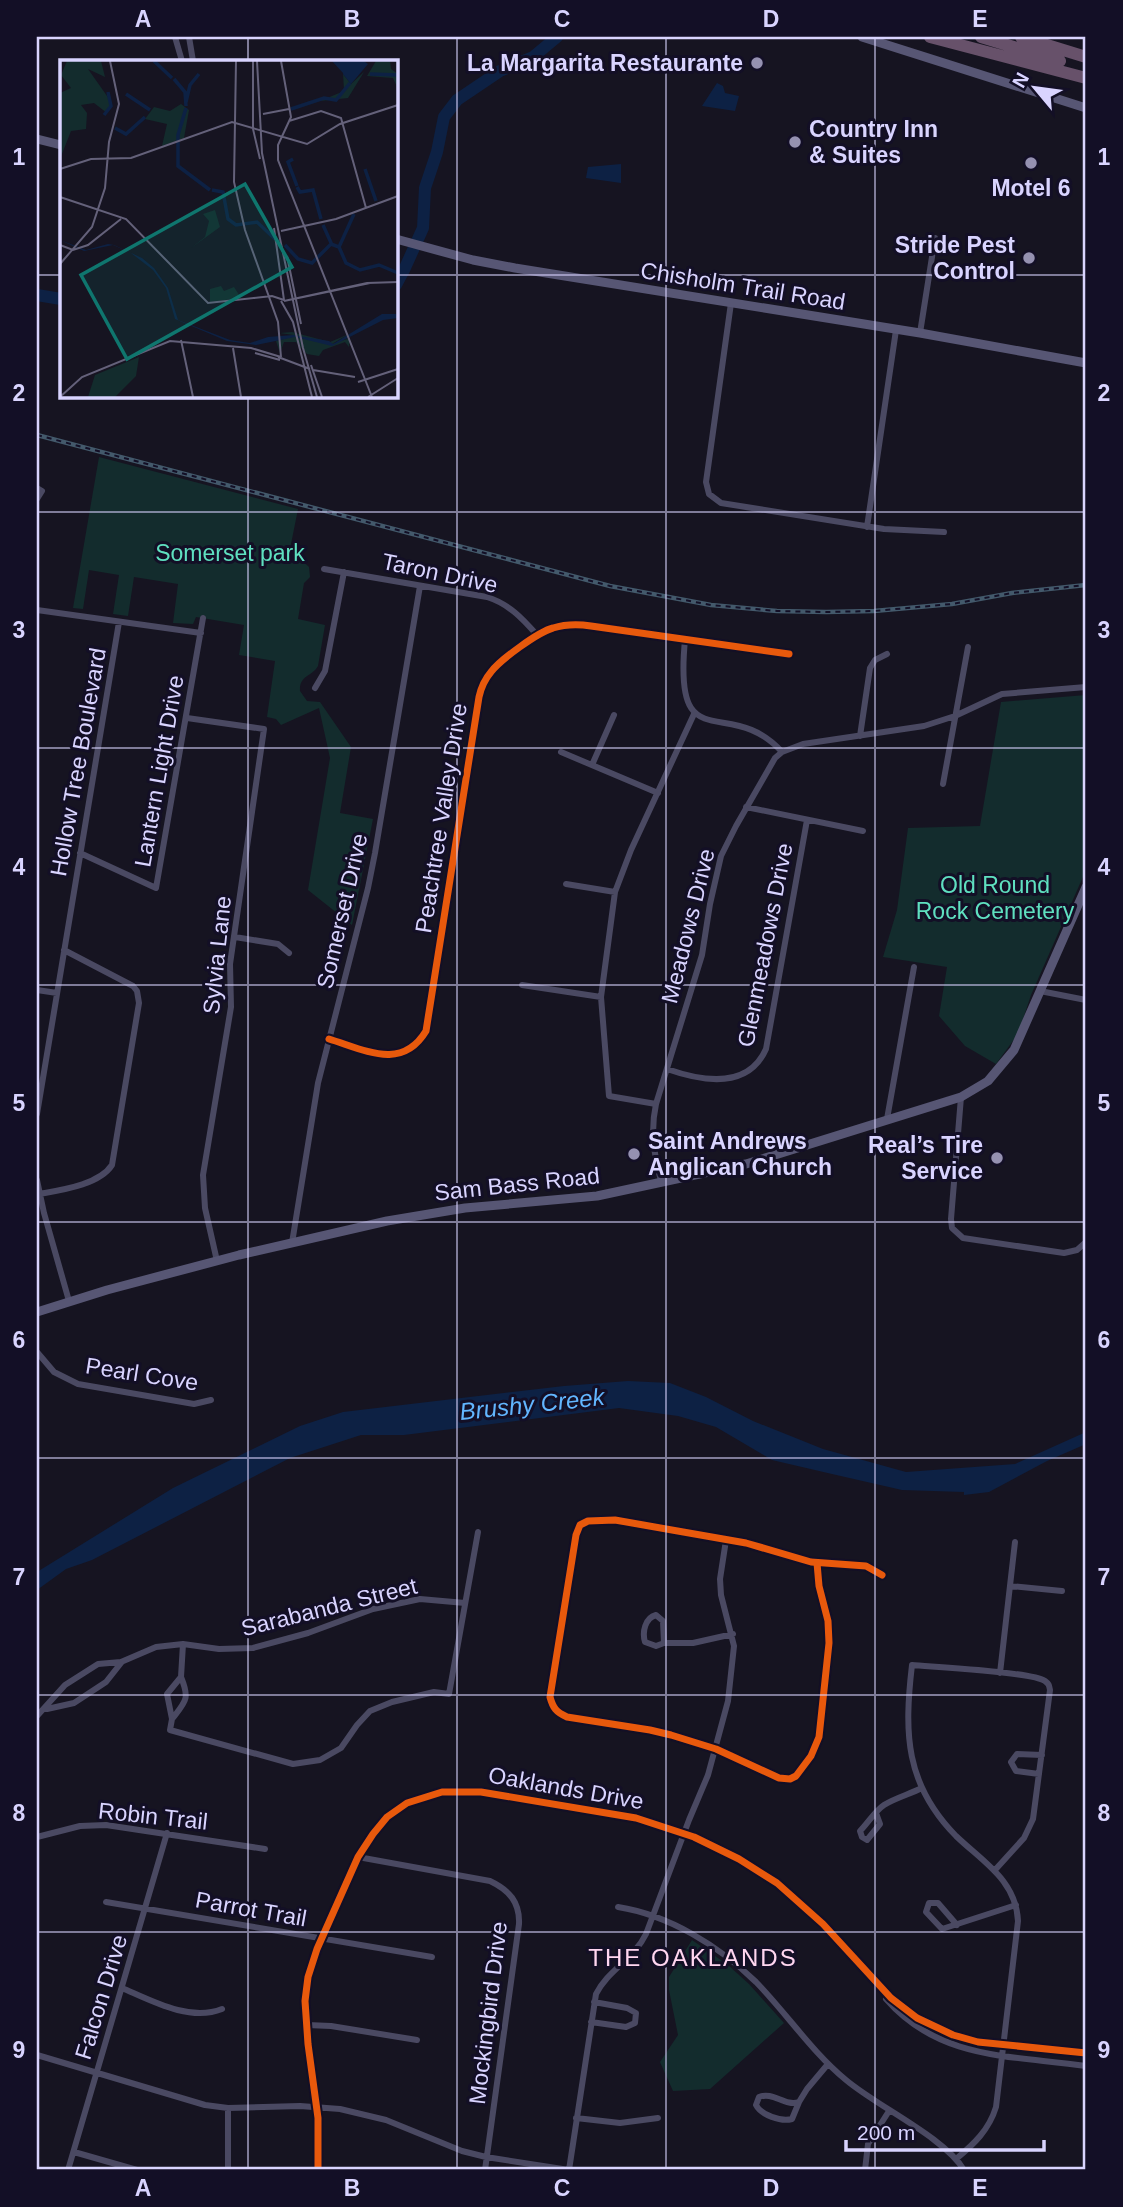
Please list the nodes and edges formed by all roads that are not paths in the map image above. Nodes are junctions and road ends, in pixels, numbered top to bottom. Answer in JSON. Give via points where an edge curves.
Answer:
{"nodes":[{"id":1,"x":175,"y":37,"type":"edge"},
{"id":2,"x":189,"y":37,"type":"edge"},
{"id":3,"x":862,"y":37,"type":"edge"},
{"id":4,"x":930,"y":37,"type":"edge"},
{"id":5,"x":981,"y":37,"type":"edge"},
{"id":6,"x":1021,"y":37,"type":"edge"},
{"id":7,"x":1046,"y":37,"type":"edge"},
{"id":8,"x":1086,"y":49,"type":"edge"},
{"id":9,"x":1086,"y":57,"type":"edge"},
{"id":10,"x":182,"y":60,"type":"edge"},
{"id":11,"x":193,"y":60,"type":"edge"},
{"id":12,"x":1086,"y":69,"type":"edge"},
{"id":13,"x":1086,"y":78,"type":"edge"},
{"id":14,"x":1086,"y":108,"type":"edge"},
{"id":15,"x":37,"y":139,"type":"edge"},
{"id":16,"x":60,"y":145,"type":"edge"},
{"id":17,"x":935,"y":238,"type":"dead end"},
{"id":18,"x":397,"y":239,"type":"edge"},
{"id":19,"x":731,"y":303,"type":"junction"},
{"id":20,"x":895,"y":330,"type":"junction"},
{"id":21,"x":920,"y":333,"type":"junction"},
{"id":22,"x":1086,"y":363,"type":"edge"},
{"id":23,"x":39,"y":489,"type":"edge"},
{"id":24,"x":37,"y":499,"type":"edge"},
{"id":25,"x":867,"y":527,"type":"junction"},
{"id":26,"x":944,"y":532,"type":"dead end"},
{"id":27,"x":324,"y":569,"type":"dead end"},
{"id":28,"x":344,"y":572,"type":"junction"},
{"id":29,"x":420,"y":586,"type":"junction"},
{"id":30,"x":37,"y":610,"type":"edge"},
{"id":31,"x":203,"y":618,"type":"dead end"},
{"id":32,"x":119,"y":622,"type":"junction"},
{"id":33,"x":201,"y":633,"type":"junction"},
{"id":34,"x":537,"y":635,"type":"junction"},
{"id":35,"x":685,"y":640,"type":"junction"},
{"id":36,"x":968,"y":647,"type":"dead end"},
{"id":37,"x":789,"y":654,"type":"dead end"},
{"id":38,"x":887,"y":654,"type":"dead end"},
{"id":39,"x":1086,"y":687,"type":"edge"},
{"id":40,"x":315,"y":688,"type":"dead end"},
{"id":41,"x":694,"y":714,"type":"junction"},
{"id":42,"x":614,"y":715,"type":"dead end"},
{"id":43,"x":955,"y":716,"type":"junction"},
{"id":44,"x":187,"y":718,"type":"junction"},
{"id":45,"x":860,"y":736,"type":"junction"},
{"id":46,"x":561,"y":752,"type":"dead end"},
{"id":47,"x":782,"y":752,"type":"junction"},
{"id":48,"x":592,"y":765,"type":"junction"},
{"id":49,"x":943,"y":784,"type":"dead end"},
{"id":50,"x":658,"y":793,"type":"junction"},
{"id":51,"x":746,"y":807,"type":"junction"},
{"id":52,"x":807,"y":820,"type":"junction"},
{"id":53,"x":863,"y":831,"type":"dead end"},
{"id":54,"x":80,"y":853,"type":"junction"},
{"id":55,"x":566,"y":884,"type":"dead end"},
{"id":56,"x":1086,"y":887,"type":"edge"},
{"id":57,"x":615,"y":892,"type":"junction"},
{"id":58,"x":235,"y":937,"type":"junction"},
{"id":59,"x":64,"y":950,"type":"junction"},
{"id":60,"x":289,"y":953,"type":"dead end"},
{"id":61,"x":914,"y":967,"type":"dead end"},
{"id":62,"x":522,"y":985,"type":"dead end"},
{"id":63,"x":37,"y":990,"type":"edge"},
{"id":64,"x":1040,"y":991,"type":"junction"},
{"id":65,"x":57,"y":993,"type":"junction"},
{"id":66,"x":601,"y":997,"type":"junction"},
{"id":67,"x":1086,"y":1000,"type":"edge"},
{"id":68,"x":328,"y":1039,"type":"junction"},
{"id":69,"x":667,"y":1069,"type":"junction"},
{"id":70,"x":961,"y":1097,"type":"junction"},
{"id":71,"x":656,"y":1104,"type":"junction"},
{"id":72,"x":37,"y":1114,"type":"edge"},
{"id":73,"x":887,"y":1119,"type":"junction"},
{"id":74,"x":37,"y":1181,"type":"edge"},
{"id":75,"x":661,"y":1181,"type":"junction"},
{"id":76,"x":39,"y":1194,"type":"junction"},
{"id":77,"x":1086,"y":1242,"type":"edge"},
{"id":78,"x":292,"y":1243,"type":"junction"},
{"id":79,"x":217,"y":1261,"type":"junction"},
{"id":80,"x":69,"y":1301,"type":"junction"},
{"id":81,"x":37,"y":1312,"type":"edge"},
{"id":82,"x":37,"y":1352,"type":"edge"},
{"id":83,"x":211,"y":1400,"type":"dead end"},
{"id":84,"x":478,"y":1532,"type":"dead end"},
{"id":85,"x":726,"y":1539,"type":"junction"},
{"id":86,"x":1015,"y":1542,"type":"dead end"},
{"id":87,"x":817,"y":1563,"type":"junction"},
{"id":88,"x":882,"y":1575,"type":"dead end"},
{"id":89,"x":1010,"y":1586,"type":"junction"},
{"id":90,"x":1062,"y":1591,"type":"dead end"},
{"id":91,"x":465,"y":1603,"type":"junction"},
{"id":92,"x":733,"y":1634,"type":"junction"},
{"id":93,"x":664,"y":1643,"type":"junction"},
{"id":94,"x":183,"y":1644,"type":"junction"},
{"id":95,"x":121,"y":1662,"type":"junction"},
{"id":96,"x":1000,"y":1673,"type":"junction"},
{"id":97,"x":181,"y":1677,"type":"junction"},
{"id":98,"x":45,"y":1709,"type":"junction"},
{"id":99,"x":37,"y":1716,"type":"edge"},
{"id":100,"x":172,"y":1719,"type":"junction"},
{"id":101,"x":716,"y":1749,"type":"junction"},
{"id":102,"x":1042,"y":1755,"type":"junction"},
{"id":103,"x":1040,"y":1774,"type":"junction"},
{"id":104,"x":922,"y":1788,"type":"junction"},
{"id":105,"x":876,"y":1814,"type":"dead end"},
{"id":106,"x":167,"y":1833,"type":"junction"},
{"id":107,"x":684,"y":1833,"type":"junction"},
{"id":108,"x":37,"y":1838,"type":"edge"},
{"id":109,"x":265,"y":1849,"type":"dead end"},
{"id":110,"x":358,"y":1857,"type":"junction"},
{"id":111,"x":995,"y":1870,"type":"junction"},
{"id":112,"x":106,"y":1902,"type":"dead end"},
{"id":113,"x":1016,"y":1905,"type":"junction"},
{"id":114,"x":618,"y":1906,"type":"dead end"},
{"id":115,"x":146,"y":1908,"type":"junction"},
{"id":116,"x":652,"y":1917,"type":"junction"},
{"id":117,"x":957,"y":1925,"type":"junction"},
{"id":118,"x":321,"y":1938,"type":"junction"},
{"id":119,"x":432,"y":1957,"type":"dead end"},
{"id":120,"x":866,"y":1972,"type":"junction"},
{"id":121,"x":122,"y":1988,"type":"junction"},
{"id":122,"x":594,"y":2001,"type":"junction"},
{"id":123,"x":222,"y":2009,"type":"dead end"},
{"id":124,"x":591,"y":2022,"type":"junction"},
{"id":125,"x":307,"y":2025,"type":"junction"},
{"id":126,"x":417,"y":2040,"type":"dead end"},
{"id":127,"x":1003,"y":2045,"type":"junction"},
{"id":128,"x":1086,"y":2053,"type":"edge"},
{"id":129,"x":37,"y":2055,"type":"edge"},
{"id":130,"x":1002,"y":2055,"type":"junction"},
{"id":131,"x":828,"y":2064,"type":"junction"},
{"id":132,"x":1086,"y":2066,"type":"edge"},
{"id":133,"x":97,"y":2072,"type":"junction"},
{"id":134,"x":799,"y":2102,"type":"junction"},
{"id":135,"x":316,"y":2106,"type":"junction"},
{"id":136,"x":228,"y":2108,"type":"junction"},
{"id":137,"x":888,"y":2111,"type":"junction"},
{"id":138,"x":576,"y":2118,"type":"junction"},
{"id":139,"x":658,"y":2118,"type":"dead end"},
{"id":140,"x":74,"y":2152,"type":"junction"},
{"id":141,"x":486,"y":2157,"type":"junction"},
{"id":142,"x":956,"y":2159,"type":"junction"},
{"id":143,"x":68,"y":2170,"type":"edge"},
{"id":144,"x":137,"y":2170,"type":"edge"},
{"id":145,"x":228,"y":2170,"type":"edge"},
{"id":146,"x":318,"y":2170,"type":"edge"},
{"id":147,"x":485,"y":2170,"type":"edge"},
{"id":148,"x":569,"y":2170,"type":"edge"},
{"id":149,"x":865,"y":2170,"type":"edge"},
{"id":150,"x":964,"y":2170,"type":"edge"}],
"edges":[{"from":1,"to":10,"type":"street"},
{"from":2,"to":11,"type":"street"},
{"from":3,"to":14,"type":"main road"},
{"from":4,"to":13,"type":"highway"},
{"from":5,"to":12,"type":"highway"},
{"from":6,"to":9,"type":"highway"},
{"from":7,"to":8,"type":"highway"},
{"from":15,"to":16,"type":"main road"},
{"from":17,"to":21,"type":"street"},
{"from":18,"to":19,"type":"main road","name":"Chisholm Trail Road","via":[[473,260]]},
{"from":19,"to":20,"type":"main road","name":"Chisholm Trail Road"},
{"from":19,"to":25,"type":"street","via":[[706,482],[709,494],[721,503]]},
{"from":20,"to":21,"type":"main road","name":"Chisholm Trail Road"},
{"from":20,"to":25,"type":"street"},
{"from":21,"to":22,"type":"main road","name":"Chisholm Trail Road"},
{"from":23,"to":24,"type":"street"},
{"from":25,"to":26,"type":"street"},
{"from":27,"to":28,"type":"street","name":"Taron Drive"},
{"from":28,"to":29,"type":"street","name":"Taron Drive"},
{"from":28,"to":40,"type":"street","via":[[325,671]]},
{"from":29,"to":34,"type":"street","name":"Taron Drive","via":[[498,600]]},
{"from":29,"to":68,"type":"street","name":"Somerset Drive","via":[[371,876]]},
{"from":30,"to":32,"type":"street"},
{"from":31,"to":33,"type":"street","name":"Lantern Light Drive"},
{"from":32,"to":33,"type":"street"},
{"from":32,"to":54,"type":"street","name":"Hollow Tree Boulevard"},
{"from":33,"to":44,"type":"street","name":"Lantern Light Drive"},
{"from":34,"to":35,"type":"street","name":"Peachtree Valley Drive","via":[[576,624]]},
{"from":34,"to":68,"type":"street","name":"Peachtree Valley Drive","via":[[496,666],[482,687],[426,1031],[412,1049],[395,1055]]},
{"from":35,"to":37,"type":"street","name":"Peachtree Valley Drive"},
{"from":35,"to":41,"type":"street","via":[[683,687]]},
{"from":36,"to":43,"type":"street"},
{"from":38,"to":45,"type":"street","via":[[870,668]]},
{"from":39,"to":43,"type":"street","via":[[1002,694]]},
{"from":41,"to":47,"type":"street","via":[[751,729]]},
{"from":41,"to":50,"type":"street"},
{"from":42,"to":48,"type":"street"},
{"from":43,"to":45,"type":"street"},
{"from":43,"to":49,"type":"street"},
{"from":44,"to":54,"type":"street","name":"Lantern Light Drive","via":[[156,888]]},
{"from":44,"to":58,"type":"street","name":"Sylvia Lane","via":[[264,729]]},
{"from":45,"to":47,"type":"street","via":[[803,744]]},
{"from":46,"to":48,"type":"street"},
{"from":47,"to":51,"type":"street","name":"Meadows Drive","via":[[769,765]]},
{"from":48,"to":50,"type":"street"},
{"from":50,"to":57,"type":"street"},
{"from":51,"to":52,"type":"street"},
{"from":51,"to":69,"type":"street","name":"Meadows Drive","via":[[718,866],[702,954]]},
{"from":52,"to":53,"type":"street"},
{"from":52,"to":69,"type":"street","name":"Glenmeadows Drive","via":[[761,1060],[740,1075],[710,1080]]},
{"from":54,"to":59,"type":"street","name":"Hollow Tree Boulevard"},
{"from":55,"to":57,"type":"street"},
{"from":56,"to":64,"type":"main road","name":"Sam Bass Road"},
{"from":57,"to":66,"type":"street"},
{"from":58,"to":60,"type":"street","via":[[278,944]]},
{"from":58,"to":79,"type":"street","name":"Sylvia Lane","via":[[231,1007],[203,1175]]},
{"from":59,"to":65,"type":"street","name":"Hollow Tree Boulevard"},
{"from":59,"to":76,"type":"street","via":[[133,986],[139,1003],[111,1165],[99,1178]]},
{"from":61,"to":73,"type":"street"},
{"from":62,"to":66,"type":"street"},
{"from":63,"to":65,"type":"street"},
{"from":64,"to":67,"type":"street"},
{"from":64,"to":70,"type":"main road","name":"Sam Bass Road","via":[[1007,1061],[988,1081]]},
{"from":65,"to":72,"type":"street","name":"Hollow Tree Boulevard"},
{"from":66,"to":71,"type":"street","via":[[609,1096]]},
{"from":68,"to":78,"type":"street","name":"Somerset Drive"},
{"from":69,"to":71,"type":"street","name":"Meadows Drive"},
{"from":70,"to":73,"type":"main road","name":"Sam Bass Road"},
{"from":70,"to":77,"type":"street","via":[[951,1219],[955,1233],[1064,1253]]},
{"from":71,"to":75,"type":"street","name":"Meadows Drive","via":[[652,1144]]},
{"from":73,"to":75,"type":"main road","name":"Sam Bass Road","via":[[767,1158]]},
{"from":74,"to":76,"type":"street"},
{"from":75,"to":78,"type":"main road","name":"Sam Bass Road","via":[[589,1198],[426,1213]]},
{"from":76,"to":80,"type":"street"},
{"from":78,"to":79,"type":"main road","name":"Sam Bass Road"},
{"from":79,"to":80,"type":"main road","name":"Sam Bass Road"},
{"from":80,"to":81,"type":"main road","name":"Sam Bass Road"},
{"from":82,"to":83,"type":"street","name":"Pearl Cove","via":[[54,1371],[78,1384],[194,1404]]},
{"from":84,"to":91,"type":"street"},
{"from":85,"to":87,"type":"street"},
{"from":85,"to":92,"type":"street","via":[[721,1595]]},
{"from":85,"to":101,"type":"street","via":[[615,1520],[580,1525],[550,1697],[558,1713],[567,1717],[650,1730]]},
{"from":86,"to":89,"type":"street"},
{"from":87,"to":88,"type":"street","via":[[866,1566]]},
{"from":87,"to":101,"type":"street","via":[[829,1643],[819,1737],[811,1756],[796,1776],[784,1779]]},
{"from":89,"to":90,"type":"street"},
{"from":89,"to":96,"type":"street"},
{"from":91,"to":94,"type":"street","name":"Sarabanda Street","via":[[420,1599],[373,1609],[253,1648]]},
{"from":91,"to":100,"type":"street","via":[[449,1694],[434,1692],[370,1711],[341,1748],[320,1760],[293,1764],[194,1737],[170,1730]]},
{"from":92,"to":93,"type":"street","via":[[693,1643]]},
{"from":92,"to":101,"type":"street","via":[[730,1690]]},
{"from":93,"to":93,"type":"street","via":[[663,1621],[656,1615],[650,1617],[645,1642]]},
{"from":94,"to":95,"type":"street","name":"Sarabanda Street","via":[[156,1647]]},
{"from":94,"to":97,"type":"street"},
{"from":95,"to":98,"type":"street","name":"Sarabanda Street","via":[[106,1682],[74,1703]]},
{"from":95,"to":98,"type":"street","name":"Sarabanda Street","via":[[98,1664],[65,1685]]},
{"from":96,"to":102,"type":"street","via":[[1042,1679],[1049,1685]]},
{"from":96,"to":104,"type":"street","via":[[912,1665],[907,1731]]},
{"from":97,"to":100,"type":"street","via":[[167,1694]]},
{"from":97,"to":100,"type":"street","via":[[186,1700]]},
{"from":98,"to":99,"type":"street","name":"Sarabanda Street"},
{"from":101,"to":107,"type":"street"},
{"from":102,"to":103,"type":"street"},
{"from":102,"to":103,"type":"street","via":[[1017,1754],[1011,1762],[1016,1771]]},
{"from":103,"to":111,"type":"street","via":[[1030,1828]]},
{"from":104,"to":105,"type":"street"},
{"from":104,"to":111,"type":"street","via":[[943,1821]]},
{"from":106,"to":108,"type":"street","name":"Robin Trail","via":[[106,1825],[80,1826]]},
{"from":106,"to":109,"type":"street","name":"Robin Trail"},
{"from":106,"to":115,"type":"street","name":"Falcon Drive"},
{"from":107,"to":110,"type":"street","name":"Oaklands Drive","via":[[636,1818],[456,1791],[430,1795],[397,1810],[380,1825]]},
{"from":107,"to":116,"type":"street"},
{"from":107,"to":120,"type":"street","name":"Oaklands Drive","via":[[777,1883],[823,1924]]},
{"from":110,"to":118,"type":"street","name":"Oaklands Drive"},
{"from":110,"to":141,"type":"street","name":"Mockingbird Drive","via":[[490,1881],[507,1890],[516,1903],[519,1924]]},
{"from":111,"to":113,"type":"street"},
{"from":112,"to":115,"type":"street","name":"Parrot Trail"},
{"from":113,"to":117,"type":"street"},
{"from":113,"to":127,"type":"street"},
{"from":114,"to":116,"type":"street"},
{"from":115,"to":118,"type":"street","name":"Parrot Trail"},
{"from":115,"to":121,"type":"street","name":"Falcon Drive"},
{"from":116,"to":122,"type":"street","via":[[642,1942],[605,1979]]},
{"from":116,"to":131,"type":"street","via":[[685,1930],[743,1971]]},
{"from":117,"to":117,"type":"street","via":[[942,1929],[926,1912],[929,1903],[938,1903]]},
{"from":118,"to":119,"type":"street","name":"Parrot Trail"},
{"from":118,"to":125,"type":"street","name":"Oaklands Drive","via":[[306,1989]]},
{"from":120,"to":127,"type":"street","name":"Oaklands Drive","via":[[917,2018],[953,2035]]},
{"from":120,"to":130,"type":"street","name":"Oaklands Drive","via":[[896,2010],[933,2037]]},
{"from":121,"to":123,"type":"street","via":[[192,2013]]},
{"from":121,"to":133,"type":"street","name":"Falcon Drive"},
{"from":122,"to":124,"type":"street"},
{"from":122,"to":124,"type":"street","via":[[627,2008],[636,2013],[635,2023],[626,2027]]},
{"from":124,"to":138,"type":"street"},
{"from":125,"to":126,"type":"street"},
{"from":125,"to":135,"type":"street","name":"Oaklands Drive"},
{"from":127,"to":128,"type":"street","name":"Oaklands Drive"},
{"from":127,"to":130,"type":"street"},
{"from":129,"to":133,"type":"street"},
{"from":130,"to":132,"type":"street","name":"Oaklands Drive"},
{"from":130,"to":142,"type":"street","via":[[991,2121]]},
{"from":131,"to":134,"type":"street"},
{"from":131,"to":137,"type":"street"},
{"from":133,"to":136,"type":"street"},
{"from":133,"to":140,"type":"street","name":"Falcon Drive"},
{"from":134,"to":134,"type":"street","via":[[792,2104],[766,2094],[759,2096],[756,2105],[789,2120]]},
{"from":135,"to":136,"type":"street"},
{"from":135,"to":141,"type":"street","via":[[363,2113]]},
{"from":135,"to":146,"type":"street","name":"Oaklands Drive"},
{"from":136,"to":145,"type":"street"},
{"from":137,"to":142,"type":"street"},
{"from":137,"to":149,"type":"street","via":[[868,2144]]},
{"from":138,"to":139,"type":"street","via":[[620,2123]]},
{"from":138,"to":148,"type":"street"},
{"from":140,"to":143,"type":"street","name":"Falcon Drive"},
{"from":140,"to":144,"type":"street"},
{"from":141,"to":147,"type":"street","name":"Mockingbird Drive"},
{"from":141,"to":148,"type":"street"},
{"from":142,"to":150,"type":"street"}]}
